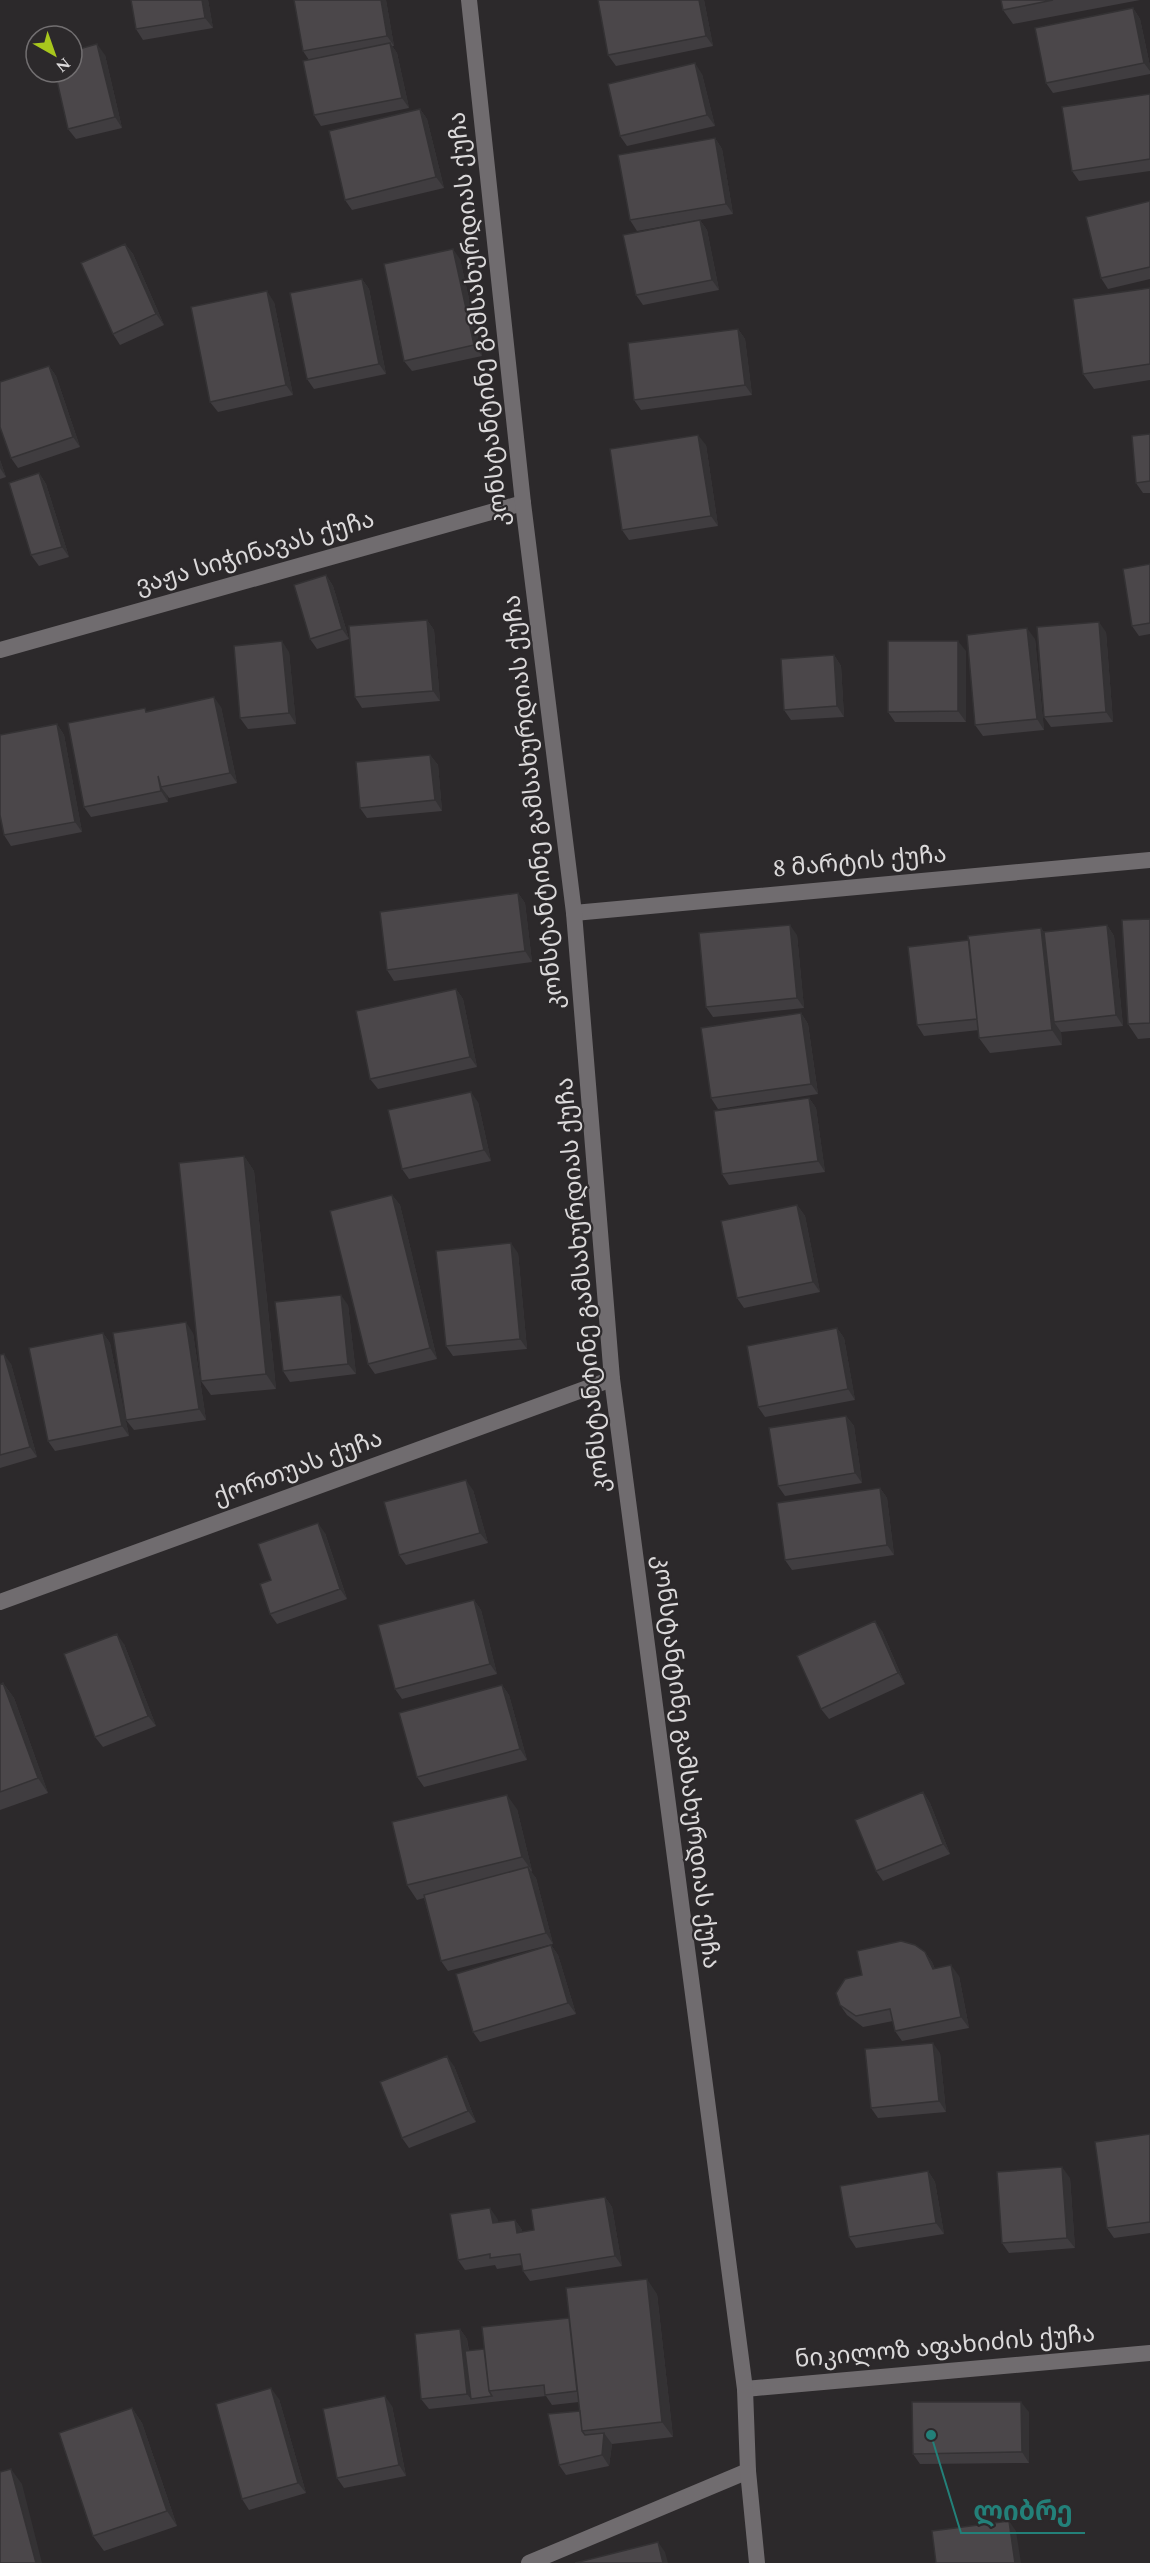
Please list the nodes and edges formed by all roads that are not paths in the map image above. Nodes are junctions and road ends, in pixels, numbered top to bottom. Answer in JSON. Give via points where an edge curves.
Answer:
{"nodes":[{"id":1,"x":469,"y":0,"type":"edge"},
{"id":2,"x":523,"y":503,"type":"junction"},
{"id":3,"x":0,"y":650,"type":"edge"},
{"id":4,"x":1150,"y":860,"type":"edge"},
{"id":5,"x":574,"y":913,"type":"junction"},
{"id":6,"x":612,"y":1379,"type":"junction"},
{"id":7,"x":0,"y":1602,"type":"edge"},
{"id":8,"x":1150,"y":2353,"type":"edge"},
{"id":9,"x":745,"y":2389,"type":"junction"},
{"id":10,"x":748,"y":2471,"type":"junction"},
{"id":11,"x":528,"y":2563,"type":"edge"},
{"id":12,"x":757,"y":2563,"type":"edge"}],
"edges":[{"from":1,"to":2,"type":"main road","name":"კონსტანტინე გამსახურდიას ქუჩა"},
{"from":2,"to":3,"type":"main road","name":"ვაჟა სიჭინავას ქუჩა"},
{"from":2,"to":5,"type":"main road","name":"კონსტანტინე გამსახურდიას ქუჩა"},
{"from":4,"to":5,"type":"main road","name":"8 მარტის ქუჩა"},
{"from":5,"to":6,"type":"main road","name":"კონსტანტინე გამსახურდიას ქუჩა"},
{"from":6,"to":7,"type":"main road","name":"ქორთუას ქუჩა"},
{"from":6,"to":9,"type":"main road","name":"კონსტანტინე გამსახურდიას ქუჩა"},
{"from":8,"to":9,"type":"main road","name":"ნიკილოზ აფახიძის ქუჩა"},
{"from":9,"to":10,"type":"main road","name":"კონსტანტინე გამსახურდიას ქუჩა"},
{"from":10,"to":11,"type":"main road"},
{"from":10,"to":12,"type":"main road","name":"კონსტანტინე გამსახურდიას ქუჩა"}]}
